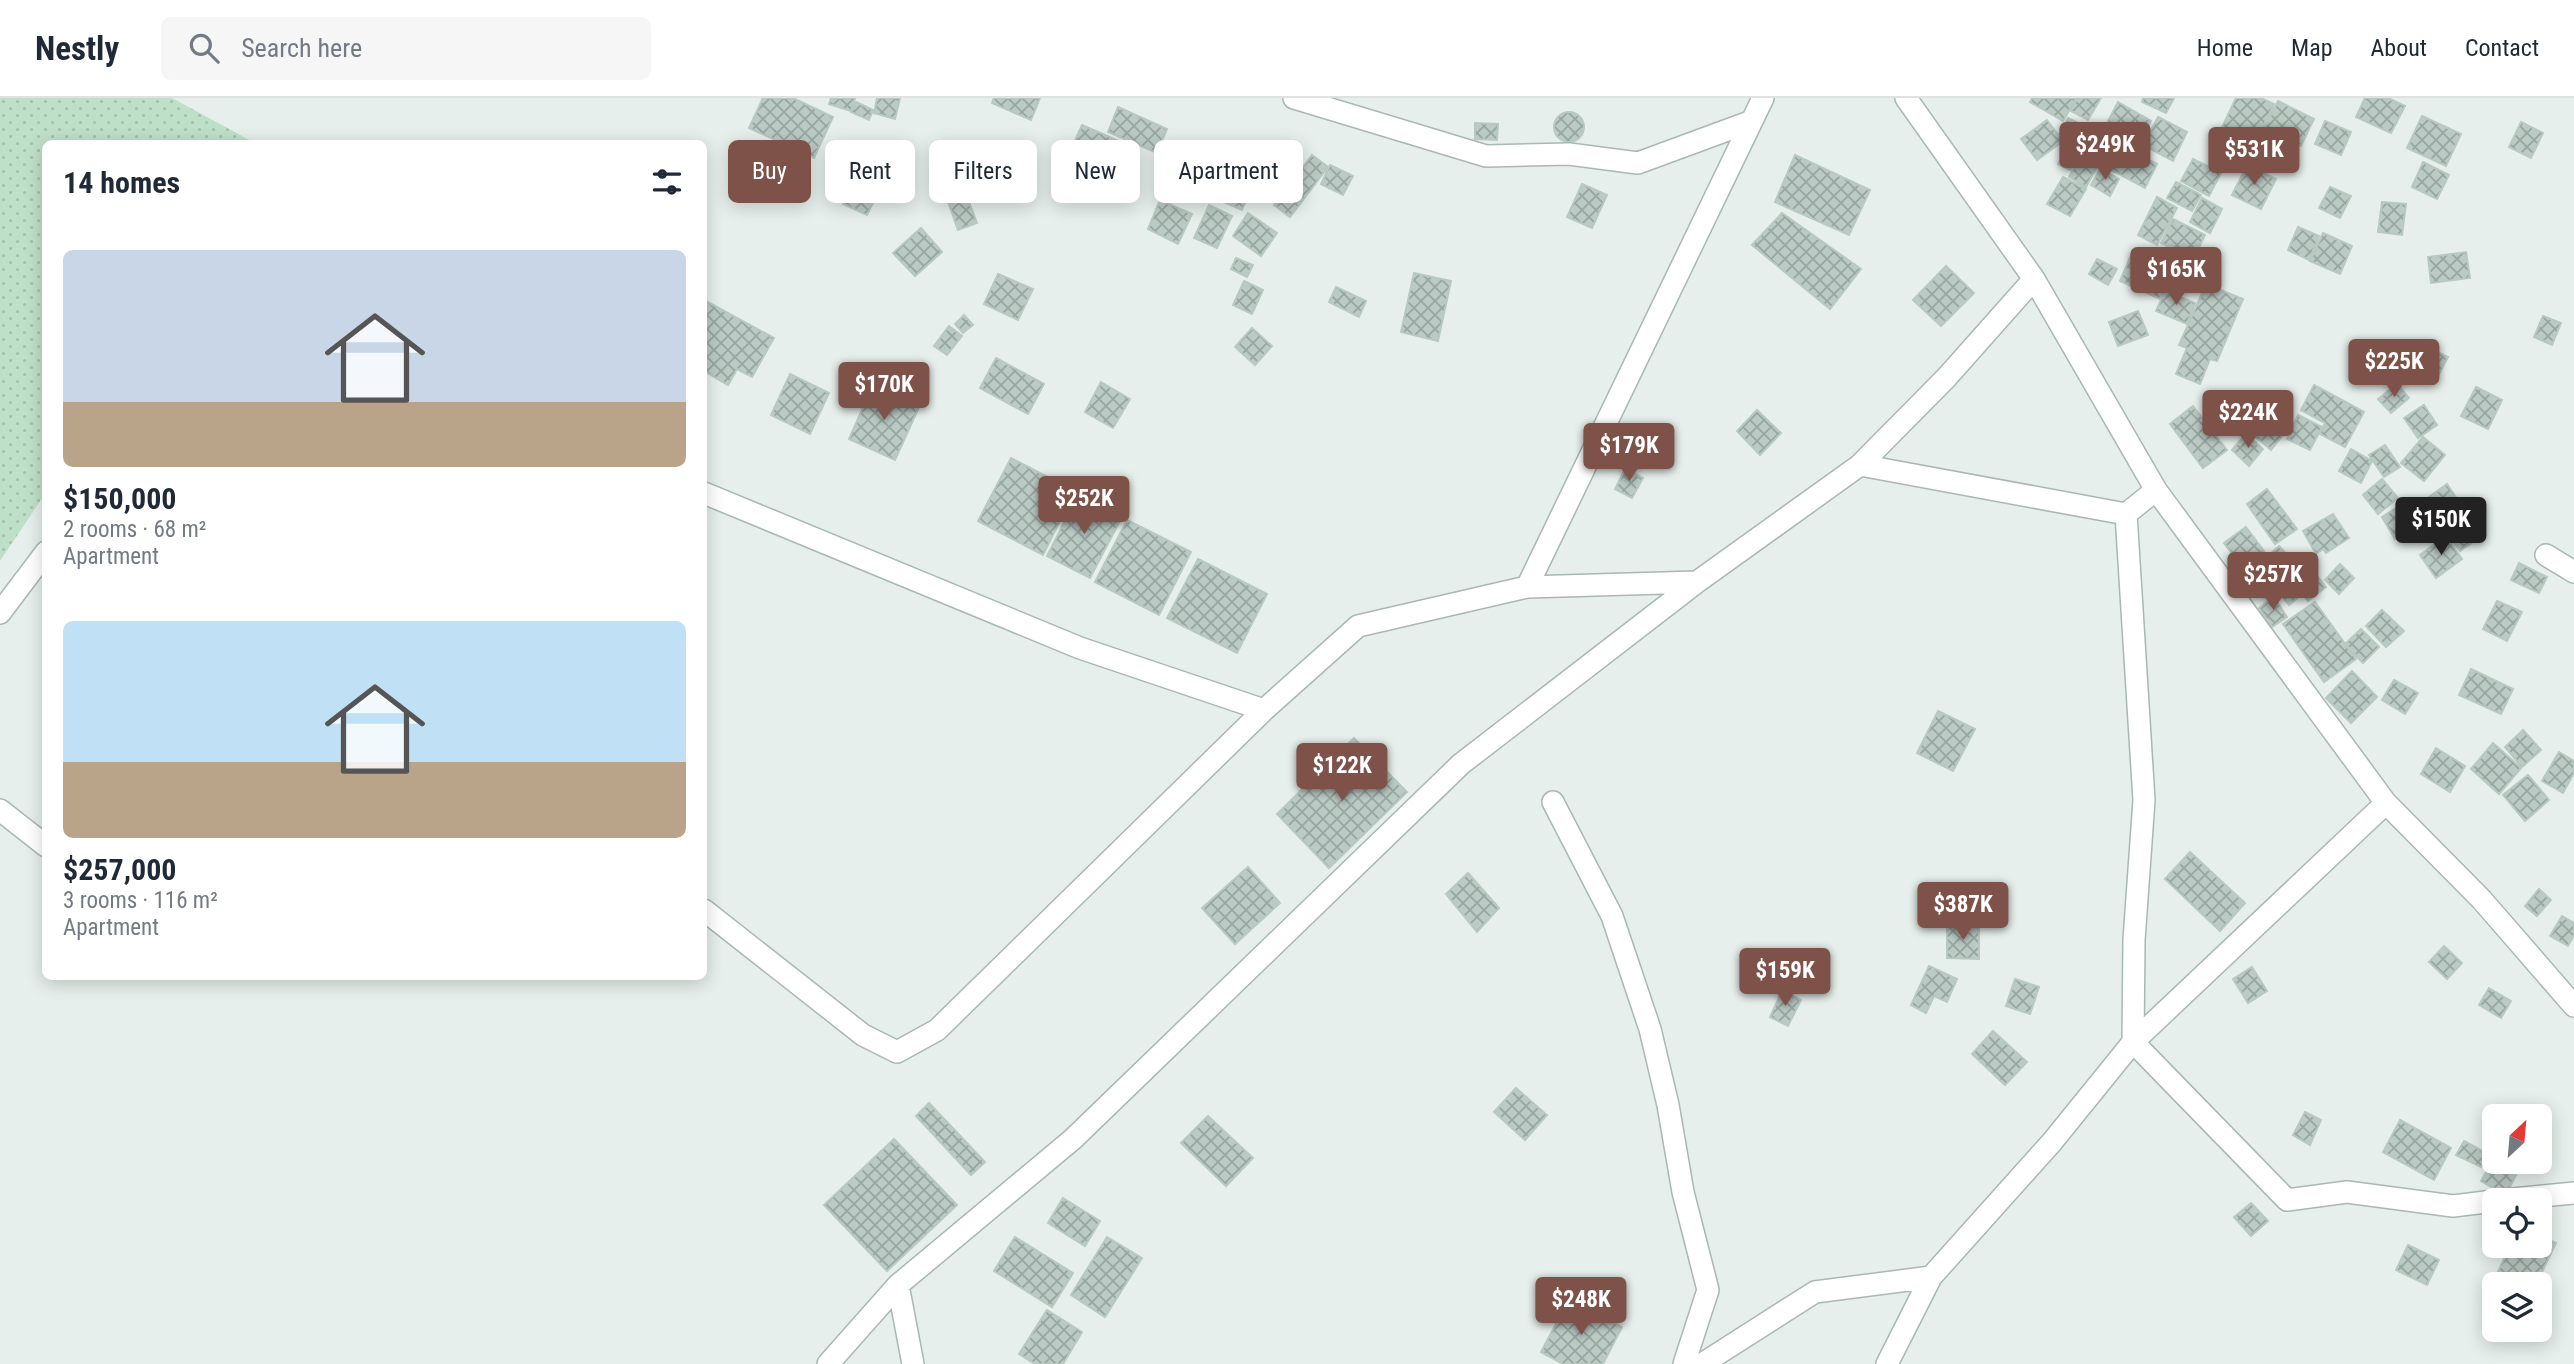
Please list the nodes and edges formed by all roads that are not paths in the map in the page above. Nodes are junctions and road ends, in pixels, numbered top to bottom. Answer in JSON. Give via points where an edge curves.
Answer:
{"nodes":[{"id":1,"x":1294,"y":98,"type":"edge"},
{"id":2,"x":1763,"y":98,"type":"edge"},
{"id":3,"x":1906,"y":98,"type":"edge"},
{"id":4,"x":1752,"y":121,"type":"junction"},
{"id":5,"x":2034,"y":279,"type":"junction"},
{"id":6,"x":1860,"y":465,"type":"junction"},
{"id":7,"x":2156,"y":490,"type":"junction"},
{"id":8,"x":707,"y":494,"type":"edge"},
{"id":9,"x":2126,"y":514,"type":"junction"},
{"id":10,"x":2546,"y":555,"type":"dead end"},
{"id":11,"x":42,"y":557,"type":"edge"},
{"id":12,"x":2574,"y":572,"type":"edge"},
{"id":13,"x":1697,"y":582,"type":"junction"},
{"id":14,"x":1527,"y":587,"type":"junction"},
{"id":15,"x":0,"y":613,"type":"edge"},
{"id":16,"x":1264,"y":710,"type":"junction"},
{"id":17,"x":1553,"y":802,"type":"dead end"},
{"id":18,"x":2386,"y":803,"type":"junction"},
{"id":19,"x":0,"y":810,"type":"edge"},
{"id":20,"x":42,"y":843,"type":"edge"},
{"id":21,"x":707,"y":912,"type":"edge"},
{"id":22,"x":2574,"y":1006,"type":"edge"},
{"id":23,"x":2133,"y":1042,"type":"junction"},
{"id":24,"x":2574,"y":1193,"type":"edge"},
{"id":25,"x":2552,"y":1195,"type":"edge"},
{"id":26,"x":2482,"y":1202,"type":"edge"},
{"id":27,"x":1931,"y":1278,"type":"junction"},
{"id":28,"x":898,"y":1285,"type":"junction"},
{"id":29,"x":828,"y":1364,"type":"edge"},
{"id":30,"x":913,"y":1364,"type":"edge"},
{"id":31,"x":1684,"y":1364,"type":"edge"},
{"id":32,"x":1702,"y":1364,"type":"edge"},
{"id":33,"x":1887,"y":1364,"type":"edge"}],
"edges":[{"from":1,"to":4,"type":"street","via":[[1486,156],[1569,154],[1638,163]]},
{"from":2,"to":4,"type":"street"},
{"from":3,"to":5,"type":"street"},
{"from":4,"to":14,"type":"street"},
{"from":5,"to":6,"type":"street"},
{"from":5,"to":7,"type":"street"},
{"from":6,"to":9,"type":"street"},
{"from":6,"to":13,"type":"street"},
{"from":7,"to":9,"type":"street"},
{"from":7,"to":18,"type":"street"},
{"from":8,"to":16,"type":"street","via":[[1080,648]]},
{"from":9,"to":23,"type":"street","via":[[2144,800],[2134,940]]},
{"from":10,"to":12,"type":"street"},
{"from":11,"to":15,"type":"street"},
{"from":13,"to":14,"type":"street"},
{"from":13,"to":28,"type":"street","via":[[1461,764],[1073,1139]]},
{"from":14,"to":16,"type":"street","via":[[1358,626]]},
{"from":16,"to":21,"type":"street","via":[[937,1030],[897,1052],[863,1035]]},
{"from":17,"to":31,"type":"street","via":[[1612,916],[1650,1029],[1665,1092],[1708,1290]]},
{"from":18,"to":22,"type":"street","via":[[2482,900]]},
{"from":18,"to":23,"type":"street"},
{"from":19,"to":20,"type":"street"},
{"from":23,"to":26,"type":"street","via":[[2287,1200],[2347,1192],[2454,1206]]},
{"from":23,"to":27,"type":"street"},
{"from":24,"to":25,"type":"street"},
{"from":27,"to":32,"type":"street","via":[[1815,1292]]},
{"from":27,"to":33,"type":"street"},
{"from":28,"to":29,"type":"street"},
{"from":28,"to":30,"type":"street"}]}
